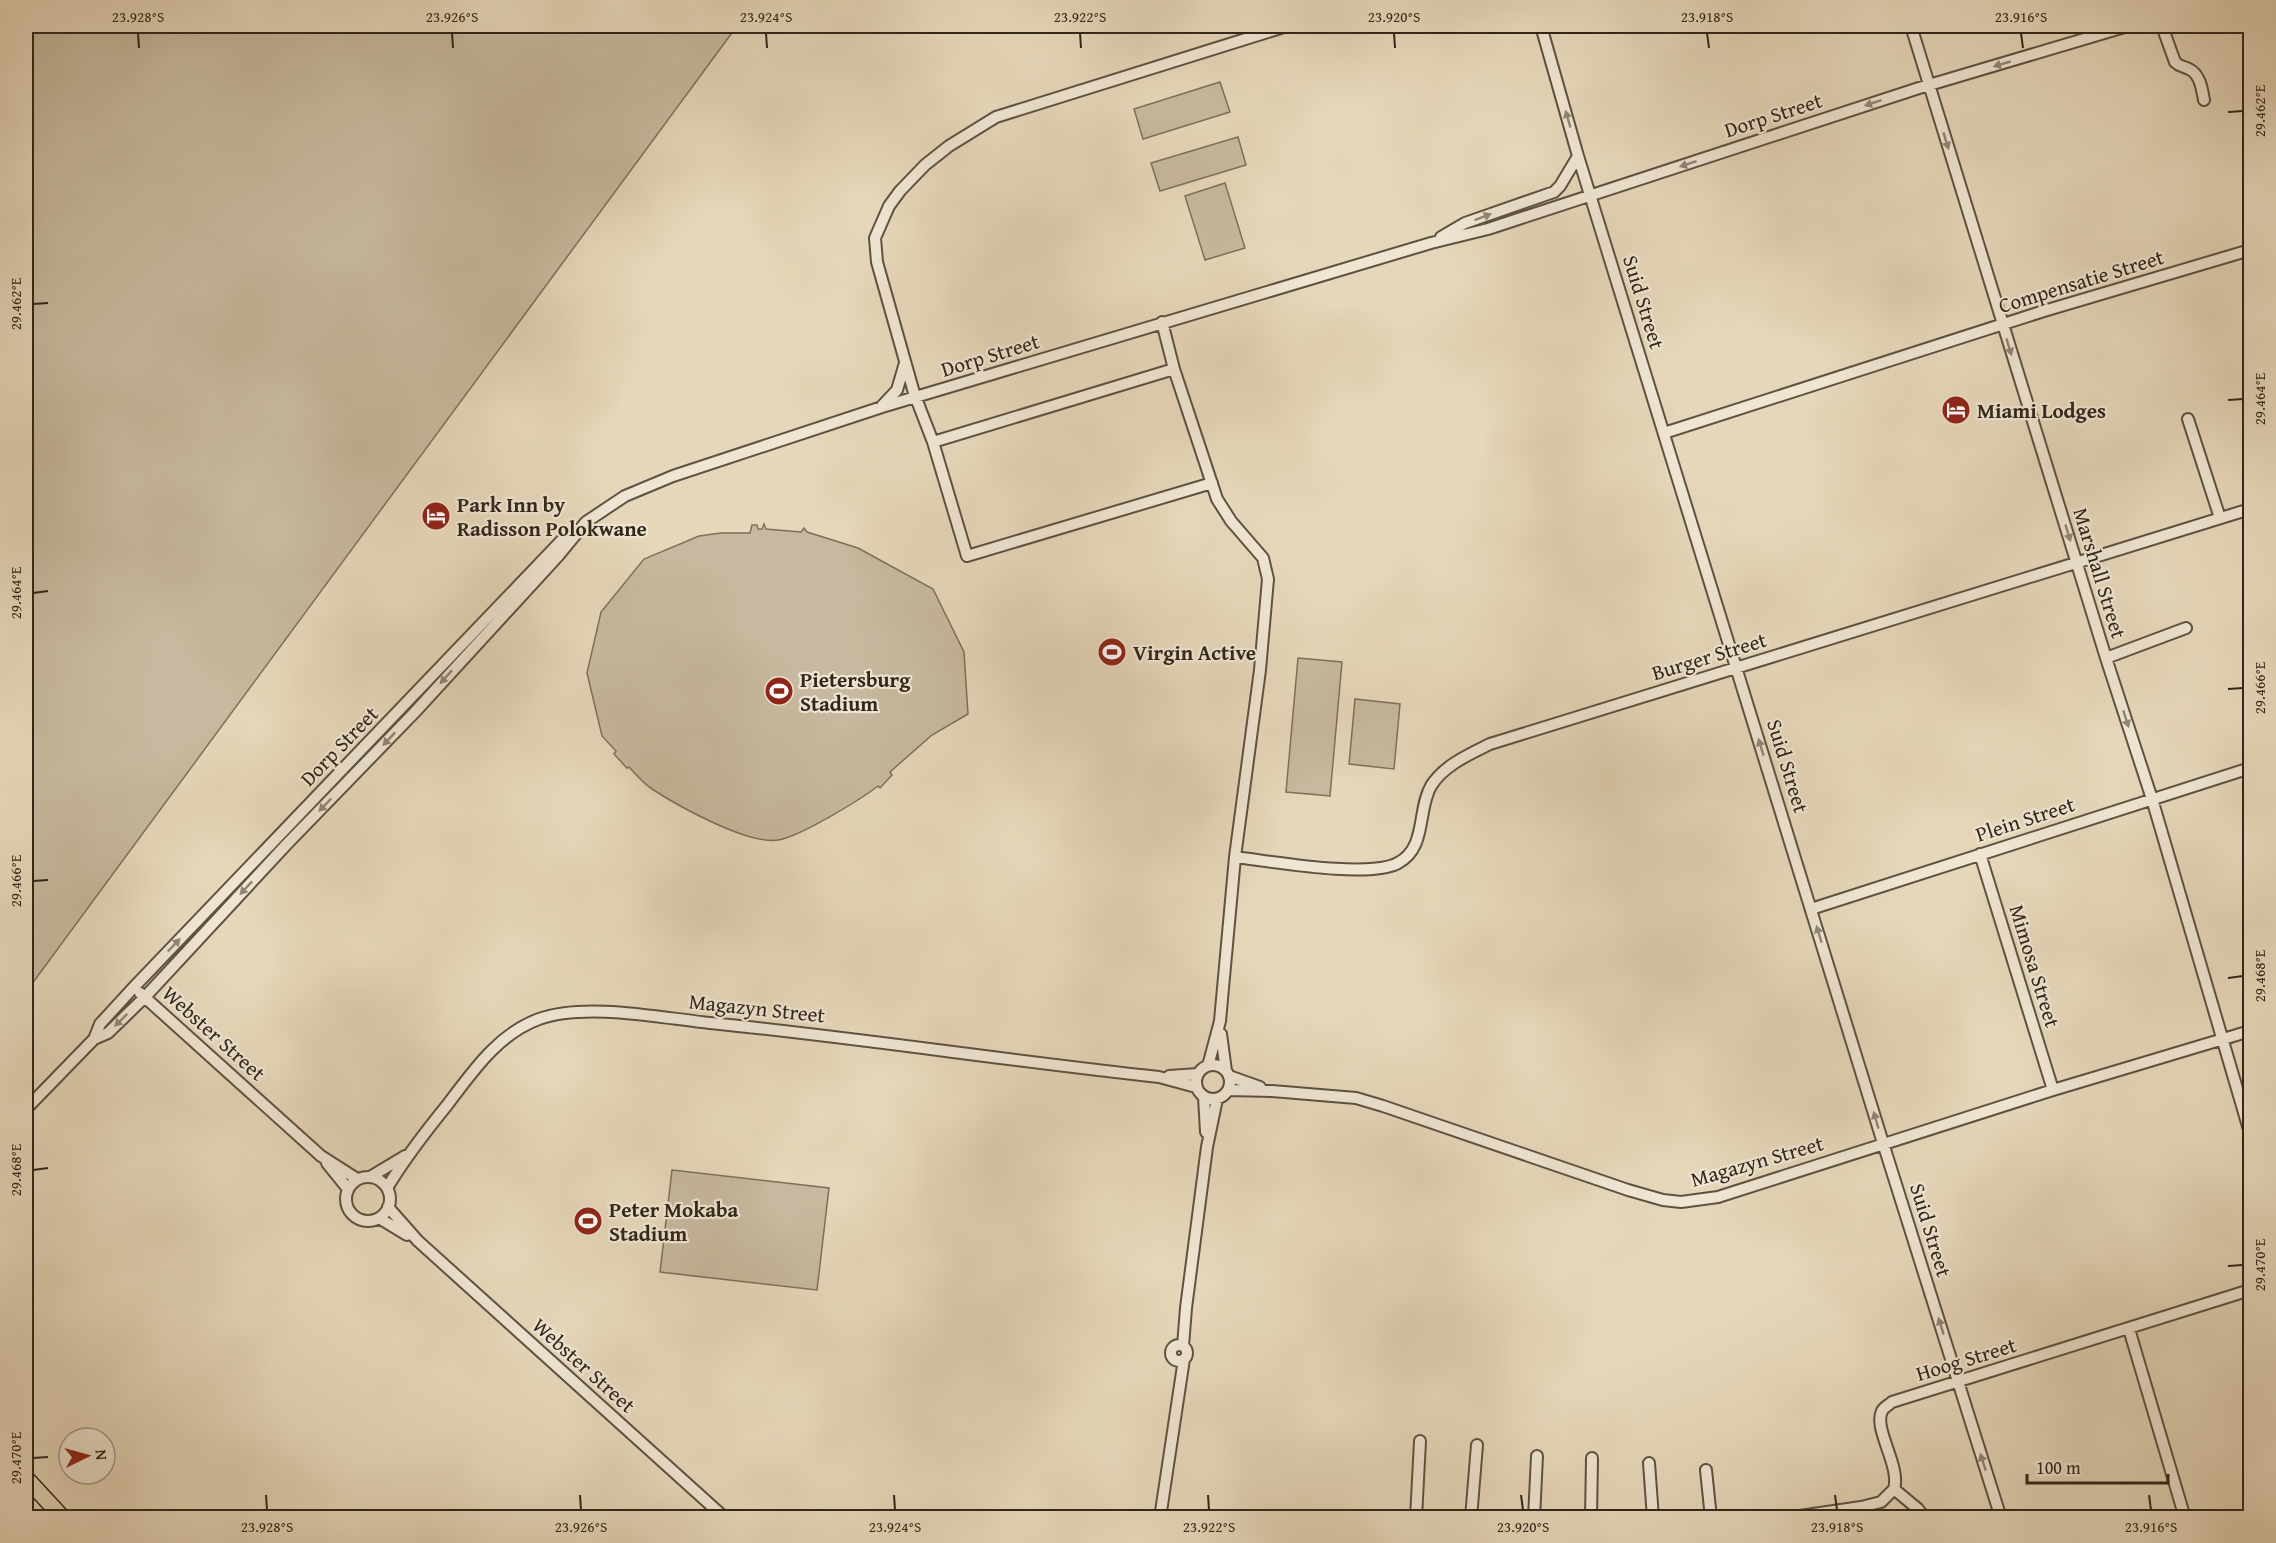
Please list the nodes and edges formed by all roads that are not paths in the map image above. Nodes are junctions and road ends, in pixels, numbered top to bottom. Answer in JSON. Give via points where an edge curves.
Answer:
{"nodes":[{"id":1,"x":1287,"y":26,"type":"edge"},
{"id":2,"x":1540,"y":26,"type":"edge"},
{"id":3,"x":1911,"y":26,"type":"edge"},
{"id":4,"x":2128,"y":26,"type":"edge"},
{"id":5,"x":2162,"y":26,"type":"edge"},
{"id":6,"x":1929,"y":85,"type":"junction"},
{"id":7,"x":2204,"y":100,"type":"dead end"},
{"id":8,"x":1578,"y":156,"type":"junction"},
{"id":9,"x":1590,"y":196,"type":"junction"},
{"id":10,"x":1431,"y":243,"type":"junction"},
{"id":11,"x":2250,"y":250,"type":"edge"},
{"id":12,"x":1162,"y":322,"type":"junction"},
{"id":13,"x":2002,"y":325,"type":"junction"},
{"id":14,"x":905,"y":361,"type":"junction"},
{"id":15,"x":1174,"y":369,"type":"junction"},
{"id":16,"x":915,"y":398,"type":"junction"},
{"id":17,"x":882,"y":407,"type":"junction"},
{"id":18,"x":2188,"y":419,"type":"dead end"},
{"id":19,"x":1664,"y":433,"type":"junction"},
{"id":20,"x":933,"y":442,"type":"junction"},
{"id":21,"x":1212,"y":483,"type":"junction"},
{"id":22,"x":2250,"y":509,"type":"edge"},
{"id":23,"x":2220,"y":518,"type":"junction"},
{"id":24,"x":2077,"y":562,"type":"junction"},
{"id":25,"x":2186,"y":628,"type":"dead end"},
{"id":26,"x":2106,"y":658,"type":"junction"},
{"id":27,"x":1736,"y":668,"type":"junction"},
{"id":28,"x":2250,"y":768,"type":"edge"},
{"id":29,"x":2152,"y":799,"type":"junction"},
{"id":30,"x":283,"y":841,"type":"junction"},
{"id":31,"x":1980,"y":854,"type":"junction"},
{"id":32,"x":1235,"y":857,"type":"junction"},
{"id":33,"x":1811,"y":909,"type":"junction"},
{"id":34,"x":134,"y":987,"type":"junction"},
{"id":35,"x":145,"y":997,"type":"junction"},
{"id":36,"x":1220,"y":1021,"type":"junction"},
{"id":37,"x":2250,"y":1031,"type":"edge"},
{"id":38,"x":94,"y":1039,"type":"junction"},
{"id":39,"x":2222,"y":1040,"type":"junction"},
{"id":40,"x":1208,"y":1066,"type":"junction"},
{"id":41,"x":1198,"y":1074,"type":"junction"},
{"id":42,"x":1227,"y":1074,"type":"junction"},
{"id":43,"x":1159,"y":1077,"type":"junction"},
{"id":44,"x":1196,"y":1087,"type":"junction"},
{"id":45,"x":1228,"y":1090,"type":"junction"},
{"id":46,"x":1272,"y":1090,"type":"junction"},
{"id":47,"x":2053,"y":1090,"type":"junction"},
{"id":48,"x":1204,"y":1097,"type":"junction"},
{"id":49,"x":1217,"y":1099,"type":"junction"},
{"id":50,"x":26,"y":1109,"type":"edge"},
{"id":51,"x":2250,"y":1133,"type":"edge"},
{"id":52,"x":1883,"y":1143,"type":"junction"},
{"id":53,"x":1207,"y":1147,"type":"junction"},
{"id":54,"x":408,"y":1154,"type":"junction"},
{"id":55,"x":321,"y":1156,"type":"junction"},
{"id":56,"x":370,"y":1177,"type":"junction"},
{"id":57,"x":357,"y":1179,"type":"junction"},
{"id":58,"x":387,"y":1188,"type":"junction"},
{"id":59,"x":348,"y":1189,"type":"junction"},
{"id":60,"x":388,"y":1207,"type":"junction"},
{"id":61,"x":379,"y":1218,"type":"junction"},
{"id":62,"x":418,"y":1241,"type":"junction"},
{"id":63,"x":2250,"y":1290,"type":"edge"},
{"id":64,"x":2129,"y":1329,"type":"junction"},
{"id":65,"x":1958,"y":1382,"type":"junction"},
{"id":66,"x":1420,"y":1442,"type":"dead end"},
{"id":67,"x":1477,"y":1444,"type":"dead end"},
{"id":68,"x":1537,"y":1456,"type":"dead end"},
{"id":69,"x":1592,"y":1458,"type":"dead end"},
{"id":70,"x":1649,"y":1463,"type":"dead end"},
{"id":71,"x":1706,"y":1470,"type":"dead end"},
{"id":72,"x":26,"y":1478,"type":"edge"},
{"id":73,"x":1894,"y":1489,"type":"junction"},
{"id":74,"x":63,"y":1518,"type":"edge"},
{"id":75,"x":725,"y":1518,"type":"edge"},
{"id":76,"x":1160,"y":1518,"type":"edge"},
{"id":77,"x":1416,"y":1518,"type":"edge"},
{"id":78,"x":1471,"y":1518,"type":"edge"},
{"id":79,"x":1534,"y":1518,"type":"edge"},
{"id":80,"x":1591,"y":1518,"type":"edge"},
{"id":81,"x":1653,"y":1518,"type":"edge"},
{"id":82,"x":1711,"y":1518,"type":"edge"},
{"id":83,"x":1786,"y":1518,"type":"edge"},
{"id":84,"x":1925,"y":1518,"type":"edge"},
{"id":85,"x":2001,"y":1518,"type":"edge"},
{"id":86,"x":2185,"y":1518,"type":"edge"}],
"edges":[{"from":1,"to":14,"type":"street","via":[[996,117],[925,165],[889,206],[876,238],[880,274]]},
{"from":8,"to":2,"type":"street","name":"Suid Street","one_way":true},
{"from":3,"to":6,"type":"street","name":"Marshall Street"},
{"from":4,"to":6,"type":"street","name":"Dorp Street","one_way":true},
{"from":5,"to":7,"type":"street","via":[[2175,62],[2196,75]]},
{"from":6,"to":9,"type":"street","name":"Dorp Street","one_way":true},
{"from":6,"to":13,"type":"street","name":"Marshall Street","one_way":true},
{"from":8,"to":9,"type":"street","name":"Suid Street"},
{"from":10,"to":8,"type":"street","name":"Dorp Street","one_way":true,"via":[[1466,223],[1554,192]]},
{"from":9,"to":10,"type":"street","name":"Dorp Street"},
{"from":9,"to":19,"type":"street","name":"Suid Street"},
{"from":10,"to":12,"type":"street","name":"Dorp Street"},
{"from":11,"to":13,"type":"street","name":"Compensatie Street"},
{"from":12,"to":15,"type":"street"},
{"from":12,"to":16,"type":"street","name":"Dorp Street"},
{"from":13,"to":19,"type":"street","name":"Compensatie Street"},
{"from":13,"to":24,"type":"street","name":"Marshall Street","one_way":true},
{"from":14,"to":16,"type":"street"},
{"from":14,"to":17,"type":"street","via":[[897,390]]},
{"from":15,"to":20,"type":"street"},
{"from":15,"to":21,"type":"street"},
{"from":16,"to":17,"type":"street","name":"Dorp Street"},
{"from":16,"to":20,"type":"street"},
{"from":17,"to":30,"type":"street","name":"Dorp Street","via":[[654,483],[625,496],[586,522],[415,712]]},
{"from":18,"to":23,"type":"street"},
{"from":19,"to":27,"type":"street","name":"Suid Street"},
{"from":20,"to":21,"type":"street","via":[[967,556]]},
{"from":21,"to":32,"type":"street","via":[[1222,509],[1263,558],[1268,579]]},
{"from":22,"to":23,"type":"street","name":"Burger Street"},
{"from":23,"to":24,"type":"street","name":"Burger Street"},
{"from":24,"to":26,"type":"street","name":"Marshall Street"},
{"from":24,"to":27,"type":"street","name":"Burger Street"},
{"from":25,"to":26,"type":"street"},
{"from":26,"to":29,"type":"street","name":"Marshall Street","one_way":true},
{"from":27,"to":32,"type":"street","name":"Burger Street","via":[[1490,744],[1470,754],[1441,774],[1429,788],[1416,842],[1398,863],[1355,871]]},
{"from":33,"to":27,"type":"street","name":"Suid Street","one_way":true},
{"from":28,"to":29,"type":"street","name":"Plein Street"},
{"from":29,"to":31,"type":"street","name":"Plein Street"},
{"from":29,"to":39,"type":"street","name":"Marshall Street"},
{"from":34,"to":30,"type":"street","name":"Dorp Street","one_way":true},
{"from":30,"to":35,"type":"street","name":"Dorp Street","one_way":true},
{"from":31,"to":33,"type":"street","name":"Plein Street"},
{"from":31,"to":47,"type":"street","name":"Mimosa Street"},
{"from":32,"to":36,"type":"street"},
{"from":52,"to":33,"type":"street","name":"Suid Street","one_way":true},
{"from":34,"to":35,"type":"street","name":"Webster Street"},
{"from":34,"to":38,"type":"street","name":"Dorp Street","via":[[100,1024]]},
{"from":35,"to":38,"type":"street","name":"Dorp Street","one_way":true,"via":[[108,1033]]},
{"from":35,"to":55,"type":"street","name":"Webster Street"},
{"from":36,"to":40,"type":"street"},
{"from":36,"to":42,"type":"street"},
{"from":37,"to":39,"type":"street","name":"Magazyn Street"},
{"from":38,"to":50,"type":"street"},
{"from":39,"to":47,"type":"street","name":"Magazyn Street"},
{"from":39,"to":51,"type":"street","name":"Marshall Street"},
{"from":40,"to":41,"type":"street"},
{"from":40,"to":42,"type":"street","via":[[1215,1065]]},
{"from":41,"to":43,"type":"street","name":"Magazyn Street"},
{"from":41,"to":44,"type":"street"},
{"from":42,"to":45,"type":"street"},
{"from":42,"to":46,"type":"street","name":"Magazyn Street"},
{"from":43,"to":44,"type":"street","name":"Magazyn Street"},
{"from":43,"to":54,"type":"street","name":"Magazyn Street","via":[[824,1035],[572,1012],[539,1019],[491,1050]]},
{"from":44,"to":48,"type":"street"},
{"from":45,"to":46,"type":"street","name":"Magazyn Street"},
{"from":45,"to":49,"type":"street"},
{"from":46,"to":52,"type":"street","name":"Magazyn Street","via":[[1374,1103],[1628,1190],[1671,1201],[1718,1197]]},
{"from":47,"to":52,"type":"street","name":"Magazyn Street"},
{"from":48,"to":49,"type":"street"},
{"from":48,"to":53,"type":"street"},
{"from":49,"to":53,"type":"street"},
{"from":65,"to":52,"type":"street","name":"Suid Street","one_way":true},
{"from":53,"to":76,"type":"street","via":[[1180,1346],[1187,1354],[1179,1359]]},
{"from":54,"to":56,"type":"street","name":"Magazyn Street"},
{"from":54,"to":58,"type":"street","name":"Magazyn Street"},
{"from":55,"to":57,"type":"street","name":"Webster Street"},
{"from":55,"to":59,"type":"street","name":"Webster Street"},
{"from":56,"to":57,"type":"street"},
{"from":56,"to":58,"type":"street"},
{"from":57,"to":59,"type":"street"},
{"from":58,"to":60,"type":"street"},
{"from":59,"to":61,"type":"street","via":[[346,1203],[353,1215],[365,1220]]},
{"from":60,"to":61,"type":"street"},
{"from":60,"to":62,"type":"street","name":"Webster Street"},
{"from":61,"to":62,"type":"street","name":"Webster Street"},
{"from":62,"to":75,"type":"street","name":"Webster Street"},
{"from":63,"to":64,"type":"street","name":"Hoog Street"},
{"from":64,"to":65,"type":"street","name":"Hoog Street"},
{"from":64,"to":86,"type":"street"},
{"from":65,"to":73,"type":"street","name":"Hoog Street","via":[[1892,1402],[1882,1410],[1880,1421],[1895,1474]]},
{"from":85,"to":65,"type":"street","name":"Suid Street","one_way":true},
{"from":66,"to":77,"type":"street"},
{"from":67,"to":78,"type":"street"},
{"from":68,"to":79,"type":"street"},
{"from":69,"to":80,"type":"street"},
{"from":70,"to":81,"type":"street"},
{"from":71,"to":82,"type":"street"},
{"from":72,"to":74,"type":"highway"},
{"from":73,"to":83,"type":"street","via":[[1881,1502],[1861,1508]]},
{"from":73,"to":84,"type":"street"}]}
